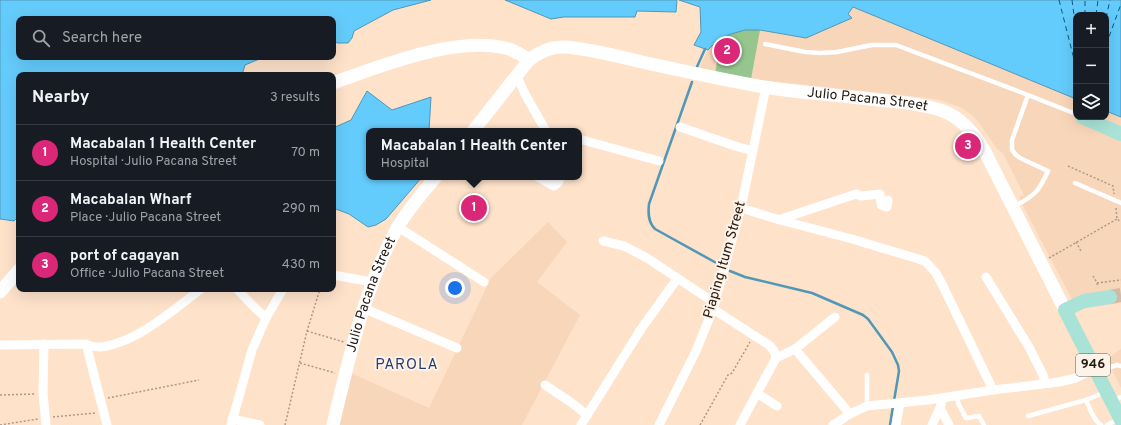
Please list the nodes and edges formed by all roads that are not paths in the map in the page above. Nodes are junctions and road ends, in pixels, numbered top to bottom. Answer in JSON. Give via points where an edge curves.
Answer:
{"nodes":[{"id":1,"x":765,"y":44,"type":"dead end"},
{"id":2,"x":529,"y":60,"type":"junction"},
{"id":3,"x":517,"y":76,"type":"junction"},
{"id":4,"x":336,"y":82,"type":"edge"},
{"id":5,"x":766,"y":87,"type":"junction"},
{"id":6,"x":1028,"y":95,"type":"junction"},
{"id":7,"x":1073,"y":113,"type":"edge"},
{"id":8,"x":1089,"y":120,"type":"edge"},
{"id":9,"x":475,"y":128,"type":"edge"},
{"id":10,"x":544,"y":128,"type":"edge"},
{"id":11,"x":680,"y":128,"type":"dead end"},
{"id":12,"x":1121,"y":134,"type":"edge"},
{"id":13,"x":582,"y":142,"type":"edge"},
{"id":14,"x":753,"y":151,"type":"junction"},
{"id":15,"x":659,"y":161,"type":"dead end"},
{"id":16,"x":434,"y":180,"type":"edge"},
{"id":17,"x":543,"y":180,"type":"edge"},
{"id":18,"x":560,"y":180,"type":"edge"},
{"id":19,"x":1075,"y":183,"type":"dead end"},
{"id":20,"x":888,"y":200,"type":"dead end"},
{"id":21,"x":1121,"y":203,"type":"edge"},
{"id":22,"x":1013,"y":207,"type":"junction"},
{"id":23,"x":741,"y":208,"type":"junction"},
{"id":24,"x":780,"y":220,"type":"junction"},
{"id":25,"x":398,"y":227,"type":"junction"},
{"id":26,"x":603,"y":241,"type":"dead end"},
{"id":27,"x":16,"y":273,"type":"edge"},
{"id":28,"x":336,"y":276,"type":"edge"},
{"id":29,"x":986,"y":277,"type":"dead end"},
{"id":30,"x":677,"y":279,"type":"junction"},
{"id":31,"x":372,"y":282,"type":"junction"},
{"id":32,"x":484,"y":282,"type":"dead end"},
{"id":33,"x":0,"y":292,"type":"edge"},
{"id":34,"x":197,"y":292,"type":"edge"},
{"id":35,"x":240,"y":292,"type":"edge"},
{"id":36,"x":281,"y":292,"type":"edge"},
{"id":37,"x":1110,"y":297,"type":"tunnel mouth"},
{"id":38,"x":714,"y":306,"type":"junction"},
{"id":39,"x":363,"y":308,"type":"junction"},
{"id":40,"x":1065,"y":310,"type":"junction"},
{"id":41,"x":835,"y":316,"type":"dead end"},
{"id":42,"x":266,"y":318,"type":"junction"},
{"id":43,"x":44,"y":344,"type":"junction"},
{"id":44,"x":0,"y":345,"type":"edge"},
{"id":45,"x":87,"y":345,"type":"junction"},
{"id":46,"x":457,"y":348,"type":"dead end"},
{"id":47,"x":795,"y":349,"type":"junction"},
{"id":48,"x":776,"y":358,"type":"junction"},
{"id":49,"x":1121,"y":366,"type":"edge"},
{"id":50,"x":1096,"y":370,"type":"junction"},
{"id":51,"x":867,"y":375,"type":"dead end"},
{"id":52,"x":1043,"y":384,"type":"junction"},
{"id":53,"x":545,"y":385,"type":"dead end"},
{"id":54,"x":993,"y":390,"type":"junction"},
{"id":55,"x":758,"y":394,"type":"junction"},
{"id":56,"x":956,"y":396,"type":"junction"},
{"id":57,"x":1113,"y":397,"type":"edge"},
{"id":58,"x":943,"y":398,"type":"junction"},
{"id":59,"x":1086,"y":400,"type":"junction"},
{"id":60,"x":896,"y":404,"type":"junction"},
{"id":61,"x":777,"y":406,"type":"dead end"},
{"id":62,"x":867,"y":406,"type":"junction"},
{"id":63,"x":940,"y":408,"type":"junction"},
{"id":64,"x":850,"y":414,"type":"junction"},
{"id":65,"x":587,"y":415,"type":"junction"},
{"id":66,"x":1028,"y":416,"type":"dead end"},
{"id":67,"x":1120,"y":419,"type":"edge"},
{"id":68,"x":231,"y":422,"type":"edge"},
{"id":69,"x":46,"y":425,"type":"edge"},
{"id":70,"x":107,"y":425,"type":"edge"},
{"id":71,"x":260,"y":425,"type":"edge"},
{"id":72,"x":333,"y":425,"type":"edge"},
{"id":73,"x":581,"y":425,"type":"edge"},
{"id":74,"x":659,"y":425,"type":"edge"},
{"id":75,"x":740,"y":425,"type":"edge"},
{"id":76,"x":832,"y":425,"type":"edge"},
{"id":77,"x":896,"y":425,"type":"edge"},
{"id":78,"x":932,"y":425,"type":"edge"},
{"id":79,"x":949,"y":425,"type":"edge"},
{"id":80,"x":984,"y":425,"type":"edge"},
{"id":81,"x":1101,"y":425,"type":"edge"},
{"id":82,"x":1107,"y":425,"type":"edge"}],
"edges":[{"from":1,"to":6,"type":"lane","via":[[820,53],[872,45],[896,46]]},
{"from":2,"to":3,"type":"main road","name":"Julio Pacana Street"},
{"from":2,"to":4,"type":"main road","via":[[506,48],[472,44],[415,56]]},
{"from":2,"to":5,"type":"main road","name":"Julio Pacana Street","via":[[546,49],[572,48]]},
{"from":3,"to":9,"type":"main road","name":"Julio Pacana Street"},
{"from":3,"to":10,"type":"street"},
{"from":5,"to":14,"type":"street","name":"Piaping Itum Street"},
{"from":5,"to":22,"type":"main road","name":"Julio Pacana Street","number":"946","via":[[900,102],[951,115],[978,139]]},
{"from":6,"to":7,"type":"lane"},
{"from":6,"to":22,"type":"lane","via":[[1012,140],[1012,150],[1022,159],[1048,171],[1036,192]]},
{"from":8,"to":12,"type":"main road"},
{"from":11,"to":14,"type":"street"},
{"from":13,"to":15,"type":"street"},
{"from":14,"to":23,"type":"street","name":"Piaping Itum Street"},
{"from":16,"to":25,"type":"main road","name":"Julio Pacana Street"},
{"from":17,"to":18,"type":"street","via":[[554,186]]},
{"from":19,"to":21,"type":"lane"},
{"from":20,"to":24,"type":"street","via":[[887,207],[881,205],[880,194],[856,194]]},
{"from":22,"to":40,"type":"main road","name":"Julio Pacana Street","number":"946"},
{"from":23,"to":24,"type":"street"},
{"from":23,"to":38,"type":"street","name":"Piaping Itum Street"},
{"from":24,"to":54,"type":"street","via":[[925,261],[944,286]]},
{"from":25,"to":31,"type":"main road","name":"Julio Pacana Street"},
{"from":25,"to":32,"type":"street"},
{"from":26,"to":30,"type":"street","via":[[624,246]]},
{"from":27,"to":33,"type":"main road"},
{"from":28,"to":31,"type":"street"},
{"from":29,"to":52,"type":"street","via":[[1029,348],[1044,377]]},
{"from":30,"to":38,"type":"street"},
{"from":30,"to":65,"type":"street","via":[[641,329]]},
{"from":31,"to":39,"type":"main road","name":"Julio Pacana Street"},
{"from":34,"to":45,"type":"street","via":[[141,331],[121,341],[98,347]]},
{"from":35,"to":42,"type":"street"},
{"from":36,"to":42,"type":"street"},
{"from":37,"to":40,"type":"main road","via":[[1084,301]]},
{"from":38,"to":48,"type":"street","via":[[769,345]]},
{"from":38,"to":74,"type":"street","name":"Piaping Itum Street","via":[[696,351]]},
{"from":39,"to":46,"type":"street"},
{"from":39,"to":72,"type":"main road","name":"Julio Pacana Street"},
{"from":40,"to":50,"type":"main road","name":"Julio Pacana Street","number":"946"},
{"from":41,"to":47,"type":"street"},
{"from":42,"to":68,"type":"street","via":[[252,350]]},
{"from":43,"to":44,"type":"street"},
{"from":43,"to":45,"type":"street"},
{"from":43,"to":69,"type":"street","via":[[43,393]]},
{"from":45,"to":70,"type":"street"},
{"from":47,"to":48,"type":"street"},
{"from":47,"to":64,"type":"street"},
{"from":48,"to":55,"type":"street"},
{"from":49,"to":50,"type":"lane"},
{"from":50,"to":52,"type":"street","via":[[1076,378]]},
{"from":50,"to":57,"type":"main road","name":"Julio Pacana Street","number":"946"},
{"from":51,"to":62,"type":"lane"},
{"from":52,"to":54,"type":"street"},
{"from":53,"to":65,"type":"street"},
{"from":54,"to":56,"type":"street"},
{"from":55,"to":61,"type":"street"},
{"from":55,"to":75,"type":"street"},
{"from":56,"to":58,"type":"street"},
{"from":56,"to":80,"type":"lane","via":[[966,418],[978,416]]},
{"from":57,"to":59,"type":"lane"},
{"from":57,"to":67,"type":"main road","name":"Julio Pacana Street","number":"946"},
{"from":58,"to":60,"type":"street"},
{"from":58,"to":63,"type":"street"},
{"from":59,"to":66,"type":"lane"},
{"from":59,"to":81,"type":"lane","via":[[1093,416]]},
{"from":60,"to":62,"type":"street"},
{"from":60,"to":77,"type":"street"},
{"from":62,"to":64,"type":"street"},
{"from":63,"to":78,"type":"street"},
{"from":63,"to":79,"type":"street"},
{"from":64,"to":76,"type":"street"},
{"from":65,"to":73,"type":"street"},
{"from":67,"to":82,"type":"lane"},
{"from":68,"to":71,"type":"street"}]}
